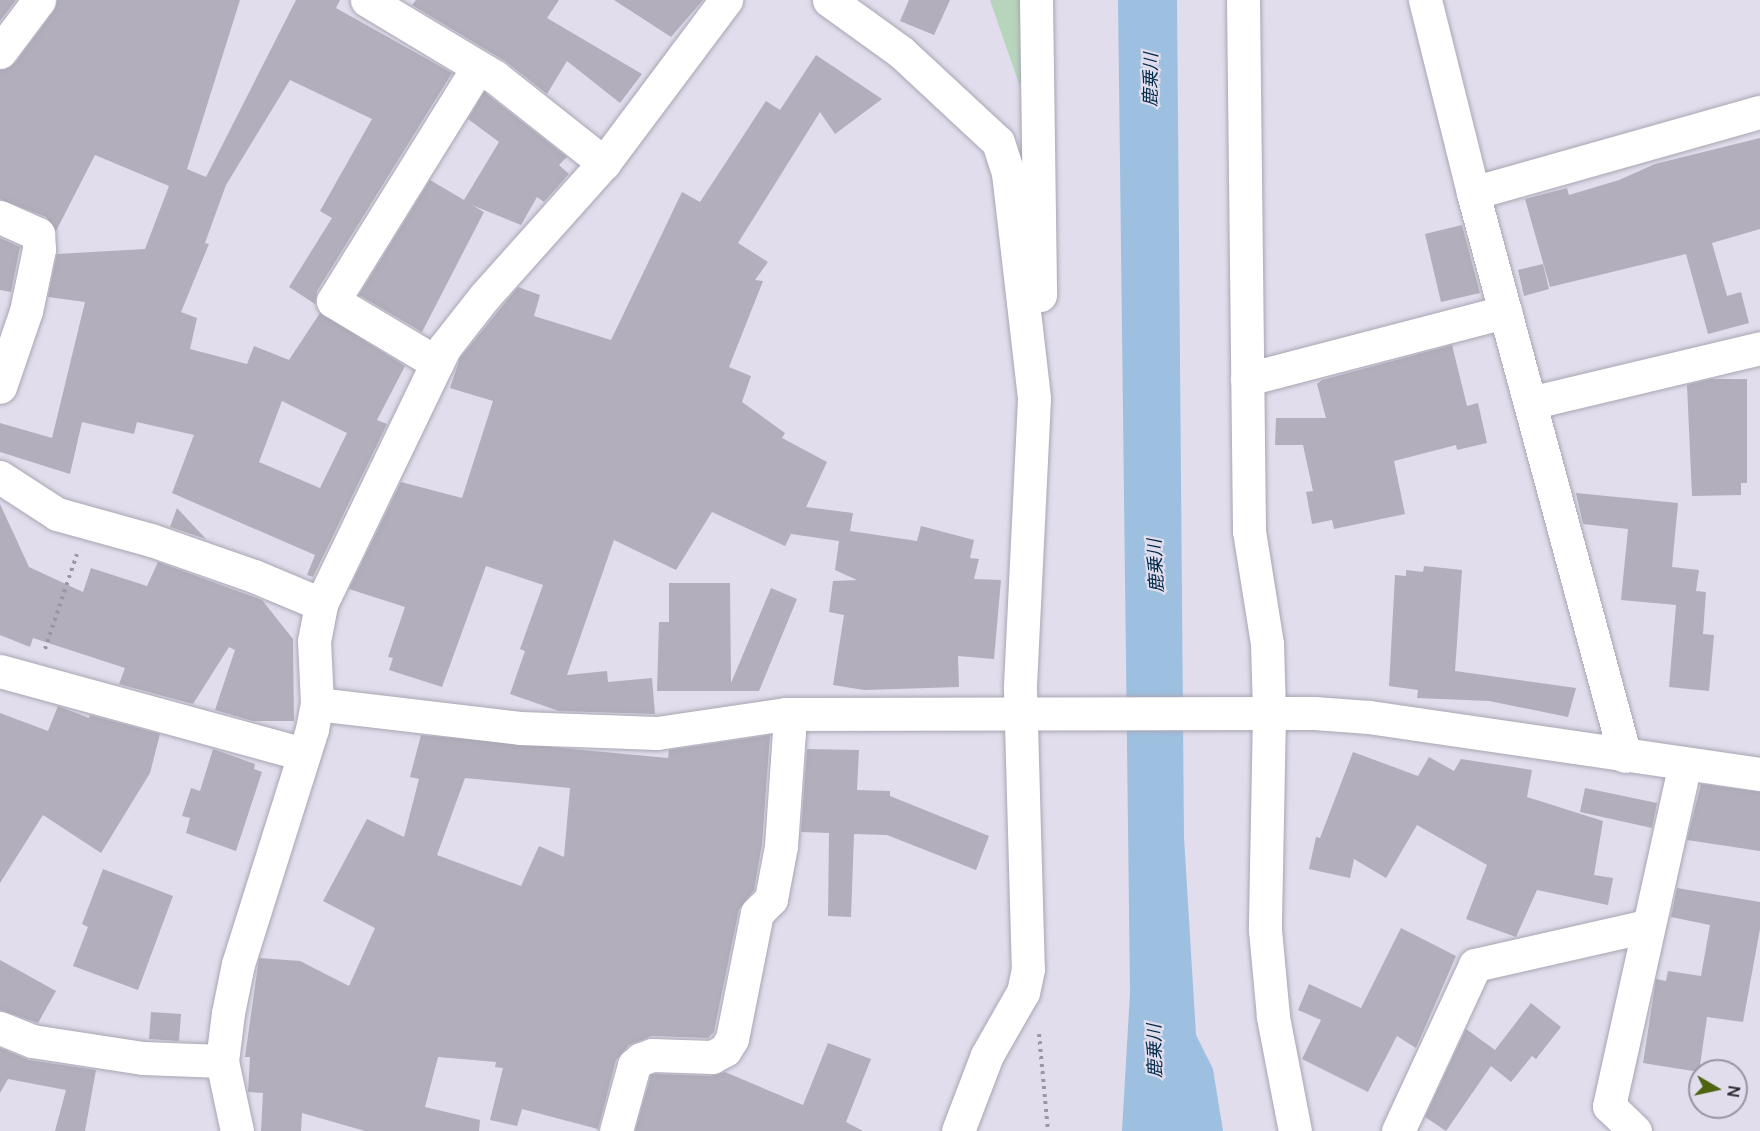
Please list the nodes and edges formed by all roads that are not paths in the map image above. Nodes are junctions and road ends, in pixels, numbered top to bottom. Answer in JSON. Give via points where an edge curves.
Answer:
{"nodes":[{"id":1,"x":39,"y":0,"type":"edge"},
{"id":2,"x":367,"y":0,"type":"edge"},
{"id":3,"x":726,"y":0,"type":"edge"},
{"id":4,"x":829,"y":0,"type":"edge"},
{"id":5,"x":1036,"y":0,"type":"edge"},
{"id":6,"x":1242,"y":0,"type":"edge"},
{"id":7,"x":1425,"y":0,"type":"edge"},
{"id":8,"x":0,"y":52,"type":"edge"},
{"id":9,"x":478,"y":67,"type":"junction"},
{"id":10,"x":1760,"y":112,"type":"edge"},
{"id":11,"x":604,"y":163,"type":"junction"},
{"id":12,"x":1473,"y":193,"type":"junction"},
{"id":13,"x":0,"y":217,"type":"edge"},
{"id":14,"x":1505,"y":312,"type":"junction"},
{"id":15,"x":1760,"y":348,"type":"edge"},
{"id":16,"x":437,"y":363,"type":"junction"},
{"id":17,"x":1247,"y":380,"type":"junction"},
{"id":18,"x":0,"y":387,"type":"edge"},
{"id":19,"x":1034,"y":399,"type":"junction"},
{"id":20,"x":1530,"y":403,"type":"junction"},
{"id":21,"x":0,"y":477,"type":"edge"},
{"id":22,"x":321,"y":604,"type":"junction"},
{"id":23,"x":0,"y":672,"type":"edge"},
{"id":24,"x":317,"y":704,"type":"junction"},
{"id":25,"x":1258,"y":713,"type":"junction"},
{"id":26,"x":786,"y":714,"type":"junction"},
{"id":27,"x":1035,"y":714,"type":"junction"},
{"id":28,"x":304,"y":754,"type":"junction"},
{"id":29,"x":1625,"y":756,"type":"junction"},
{"id":30,"x":1685,"y":764,"type":"junction"},
{"id":31,"x":1760,"y":774,"type":"edge"},
{"id":32,"x":1647,"y":926,"type":"junction"},
{"id":33,"x":0,"y":1028,"type":"edge"},
{"id":34,"x":222,"y":1060,"type":"junction"},
{"id":35,"x":237,"y":1131,"type":"edge"},
{"id":36,"x":616,"y":1131,"type":"edge"},
{"id":37,"x":958,"y":1131,"type":"edge"},
{"id":38,"x":1295,"y":1131,"type":"edge"},
{"id":39,"x":1398,"y":1131,"type":"edge"},
{"id":40,"x":1635,"y":1131,"type":"edge"}],
"edges":[{"from":1,"to":8,"type":"street"},
{"from":2,"to":9,"type":"street"},
{"from":3,"to":11,"type":"street"},
{"from":4,"to":19,"type":"street","via":[[902,52],[998,142],[1004,153]]},
{"from":5,"to":19,"type":"street","via":[[1041,291]]},
{"from":6,"to":17,"type":"street"},
{"from":7,"to":12,"type":"street"},
{"from":9,"to":11,"type":"street"},
{"from":9,"to":16,"type":"street","via":[[333,301]]},
{"from":10,"to":12,"type":"street"},
{"from":11,"to":16,"type":"street","via":[[461,323]]},
{"from":12,"to":14,"type":"street"},
{"from":13,"to":18,"type":"street","via":[[38,234],[39,249],[26,311]]},
{"from":14,"to":17,"type":"street"},
{"from":14,"to":20,"type":"street"},
{"from":15,"to":20,"type":"street"},
{"from":16,"to":22,"type":"street"},
{"from":17,"to":25,"type":"street","via":[[1249,531],[1267,644]]},
{"from":19,"to":27,"type":"street","via":[[1020,688]]},
{"from":20,"to":29,"type":"street"},
{"from":21,"to":22,"type":"street","via":[[57,514],[254,576]]},
{"from":22,"to":24,"type":"street","via":[[314,641]]},
{"from":23,"to":28,"type":"street"},
{"from":24,"to":26,"type":"street","via":[[520,728],[657,733]]},
{"from":24,"to":28,"type":"street"},
{"from":25,"to":27,"type":"street"},
{"from":25,"to":29,"type":"street","via":[[1369,717]]},
{"from":25,"to":38,"type":"street","via":[[1265,930],[1273,1017]]},
{"from":26,"to":27,"type":"street"},
{"from":26,"to":36,"type":"street","via":[[789,733],[781,846],[771,899],[757,913],[732,1039],[725,1050],[712,1057],[652,1055],[641,1059],[634,1065]]},
{"from":27,"to":37,"type":"street","via":[[1023,992],[987,1055]]},
{"from":28,"to":34,"type":"street","via":[[238,964]]},
{"from":29,"to":30,"type":"street"},
{"from":30,"to":31,"type":"street"},
{"from":30,"to":32,"type":"street"},
{"from":32,"to":39,"type":"street","via":[[1475,965]]},
{"from":32,"to":40,"type":"street","via":[[1609,1106]]},
{"from":33,"to":34,"type":"street","via":[[32,1041],[143,1058]]},
{"from":34,"to":35,"type":"street"}]}
